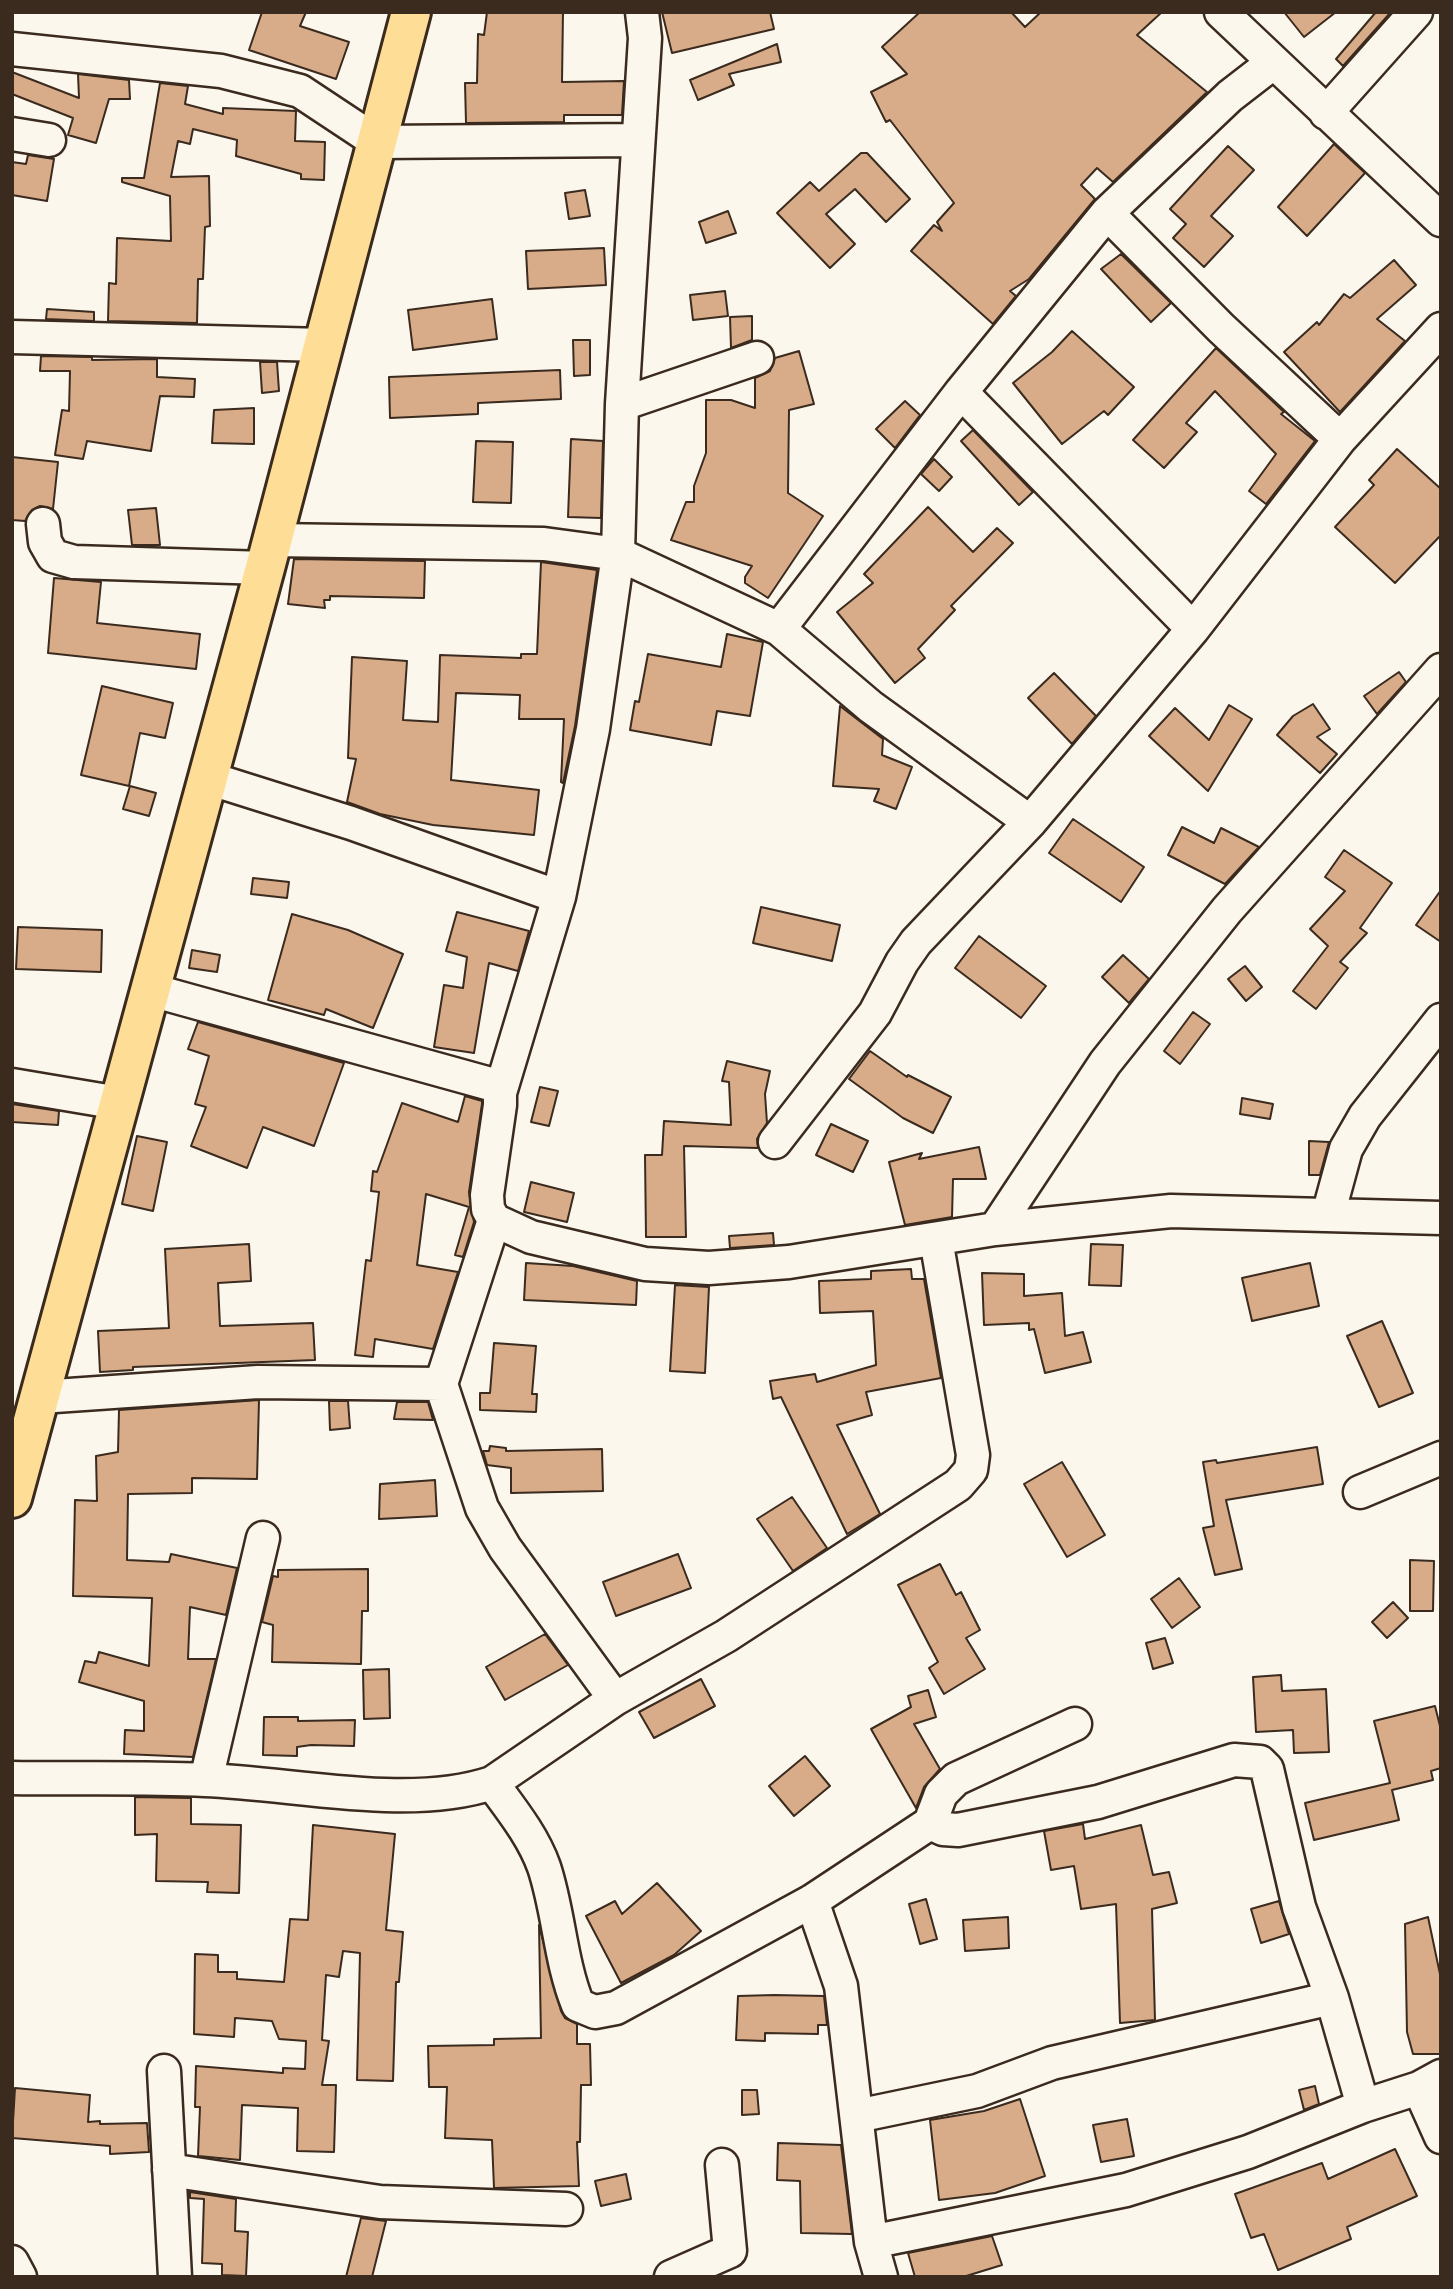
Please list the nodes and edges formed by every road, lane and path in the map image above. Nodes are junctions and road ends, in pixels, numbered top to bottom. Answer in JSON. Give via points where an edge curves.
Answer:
{"nodes":[{"id":1,"x":411,"y":12,"type":"edge"},
{"id":2,"x":642,"y":12,"type":"edge"},
{"id":3,"x":1221,"y":12,"type":"edge"},
{"id":4,"x":1416,"y":12,"type":"edge"},
{"id":5,"x":12,"y":49,"type":"edge"},
{"id":6,"x":1274,"y":62,"type":"junction"},
{"id":7,"x":1326,"y":113,"type":"junction"},
{"id":8,"x":12,"y":134,"type":"edge"},
{"id":9,"x":49,"y":140,"type":"dead end"},
{"id":10,"x":638,"y":140,"type":"junction"},
{"id":11,"x":377,"y":142,"type":"junction"},
{"id":12,"x":1107,"y":212,"type":"junction"},
{"id":13,"x":1441,"y":220,"type":"edge"},
{"id":14,"x":1441,"y":329,"type":"edge"},
{"id":15,"x":12,"y":337,"type":"edge"},
{"id":16,"x":324,"y":345,"type":"junction"},
{"id":17,"x":757,"y":358,"type":"dead end"},
{"id":18,"x":961,"y":392,"type":"junction"},
{"id":19,"x":622,"y":404,"type":"junction"},
{"id":20,"x":1340,"y":439,"type":"junction"},
{"id":21,"x":43,"y":524,"type":"dead end"},
{"id":22,"x":269,"y":554,"type":"junction"},
{"id":23,"x":618,"y":554,"type":"junction"},
{"id":24,"x":779,"y":629,"type":"junction"},
{"id":25,"x":1193,"y":629,"type":"junction"},
{"id":26,"x":1441,"y":670,"type":"edge"},
{"id":27,"x":208,"y":778,"type":"junction"},
{"id":28,"x":1030,"y":822,"type":"junction"},
{"id":29,"x":559,"y":897,"type":"junction"},
{"id":30,"x":151,"y":990,"type":"junction"},
{"id":31,"x":1441,"y":1020,"type":"edge"},
{"id":32,"x":12,"y":1085,"type":"edge"},
{"id":33,"x":500,"y":1093,"type":"junction"},
{"id":34,"x":119,"y":1103,"type":"junction"},
{"id":35,"x":775,"y":1142,"type":"dead end"},
{"id":36,"x":1328,"y":1215,"type":"junction"},
{"id":37,"x":1441,"y":1218,"type":"edge"},
{"id":38,"x":494,"y":1220,"type":"junction"},
{"id":39,"x":995,"y":1229,"type":"junction"},
{"id":40,"x":936,"y":1239,"type":"junction"},
{"id":41,"x":441,"y":1384,"type":"junction"},
{"id":42,"x":40,"y":1397,"type":"junction"},
{"id":43,"x":1441,"y":1458,"type":"edge"},
{"id":44,"x":1360,"y":1492,"type":"dead end"},
{"id":45,"x":12,"y":1497,"type":"edge"},
{"id":46,"x":263,"y":1538,"type":"dead end"},
{"id":47,"x":615,"y":1699,"type":"junction"},
{"id":48,"x":1075,"y":1724,"type":"dead end"},
{"id":49,"x":12,"y":1778,"type":"edge"},
{"id":50,"x":206,"y":1780,"type":"junction"},
{"id":51,"x":492,"y":1783,"type":"junction"},
{"id":52,"x":930,"y":1823,"type":"junction"},
{"id":53,"x":812,"y":1901,"type":"junction"},
{"id":54,"x":1332,"y":1998,"type":"junction"},
{"id":55,"x":164,"y":2071,"type":"dead end"},
{"id":56,"x":1430,"y":2082,"type":"edge"},
{"id":57,"x":1363,"y":2106,"type":"junction"},
{"id":58,"x":857,"y":2116,"type":"junction"},
{"id":59,"x":1441,"y":2137,"type":"edge"},
{"id":60,"x":722,"y":2165,"type":"dead end"},
{"id":61,"x":169,"y":2170,"type":"junction"},
{"id":62,"x":566,"y":2209,"type":"dead end"},
{"id":63,"x":871,"y":2242,"type":"junction"},
{"id":64,"x":12,"y":2262,"type":"edge"},
{"id":65,"x":734,"y":2264,"type":"edge"},
{"id":66,"x":20,"y":2277,"type":"edge"},
{"id":67,"x":175,"y":2277,"type":"edge"},
{"id":68,"x":671,"y":2277,"type":"edge"},
{"id":69,"x":881,"y":2277,"type":"edge"}],
"edges":[{"from":1,"to":11,"type":"main road"},
{"from":2,"to":10,"type":"street","via":[[645,38]]},
{"from":3,"to":6,"type":"street"},
{"from":4,"to":7,"type":"street"},
{"from":5,"to":11,"type":"street","via":[[221,71],[300,91]]},
{"from":6,"to":7,"type":"street"},
{"from":6,"to":12,"type":"street","via":[[1230,96]]},
{"from":7,"to":13,"type":"street"},
{"from":8,"to":9,"type":"street"},
{"from":10,"to":11,"type":"street"},
{"from":10,"to":19,"type":"street"},
{"from":11,"to":16,"type":"main road"},
{"from":12,"to":18,"type":"street"},
{"from":12,"to":20,"type":"street","via":[[1221,328]]},
{"from":14,"to":20,"type":"street"},
{"from":15,"to":16,"type":"street"},
{"from":16,"to":22,"type":"main road"},
{"from":17,"to":19,"type":"street"},
{"from":18,"to":24,"type":"street"},
{"from":18,"to":25,"type":"street"},
{"from":19,"to":23,"type":"street"},
{"from":20,"to":25,"type":"street"},
{"from":21,"to":22,"type":"street","via":[[52,556],[74,562]]},
{"from":22,"to":23,"type":"street","via":[[544,544]]},
{"from":22,"to":27,"type":"main road"},
{"from":23,"to":24,"type":"street"},
{"from":23,"to":29,"type":"street","via":[[593,729]]},
{"from":24,"to":28,"type":"street","via":[[871,707]]},
{"from":25,"to":28,"type":"street"},
{"from":26,"to":39,"type":"street","via":[[1227,910],[1166,986],[1105,1063]]},
{"from":27,"to":29,"type":"street"},
{"from":27,"to":30,"type":"main road"},
{"from":28,"to":35,"type":"street","via":[[916,942],[875,1013]]},
{"from":29,"to":33,"type":"street"},
{"from":30,"to":33,"type":"street","via":[[484,1080]]},
{"from":30,"to":34,"type":"main road"},
{"from":31,"to":36,"type":"street","via":[[1365,1116],[1346,1149]]},
{"from":32,"to":34,"type":"street"},
{"from":33,"to":38,"type":"street","via":[[487,1195]]},
{"from":34,"to":42,"type":"main road"},
{"from":36,"to":37,"type":"street"},
{"from":36,"to":39,"type":"street","via":[[1171,1211]]},
{"from":38,"to":40,"type":"street","via":[[531,1237],[645,1264],[709,1268],[789,1262]]},
{"from":38,"to":41,"type":"street"},
{"from":39,"to":40,"type":"street"},
{"from":40,"to":47,"type":"street","via":[[974,1455],[971,1470],[958,1485],[829,1572]]},
{"from":41,"to":42,"type":"street","via":[[258,1382]]},
{"from":41,"to":47,"type":"street","via":[[482,1508],[505,1548]]},
{"from":42,"to":45,"type":"main road"},
{"from":43,"to":44,"type":"street"},
{"from":46,"to":50,"type":"street"},
{"from":47,"to":51,"type":"street"},
{"from":48,"to":52,"type":"street","via":[[956,1779],[941,1794]]},
{"from":49,"to":50,"type":"street"},
{"from":50,"to":51,"type":"street","via":[[383,1795],[471,1790]]},
{"from":51,"to":53,"type":"street","via":[[544,1866],[570,1986],[578,2005],[595,2012],[616,2008]]},
{"from":52,"to":53,"type":"street"},
{"from":52,"to":54,"type":"street","via":[[958,1830],[1098,1802],[1234,1760],[1260,1762],[1267,1769],[1300,1907]]},
{"from":53,"to":58,"type":"street","via":[[841,1986]]},
{"from":54,"to":57,"type":"street"},
{"from":54,"to":58,"type":"street","via":[[1052,2063],[977,2091]]},
{"from":55,"to":61,"type":"street"},
{"from":56,"to":57,"type":"street"},
{"from":56,"to":59,"type":"street"},
{"from":57,"to":63,"type":"street","via":[[1248,2152],[1126,2190]]},
{"from":58,"to":63,"type":"street"},
{"from":60,"to":65,"type":"street"},
{"from":61,"to":62,"type":"street","via":[[380,2202]]},
{"from":61,"to":67,"type":"street"},
{"from":63,"to":69,"type":"street"},
{"from":64,"to":66,"type":"street"},
{"from":65,"to":68,"type":"street"}]}
